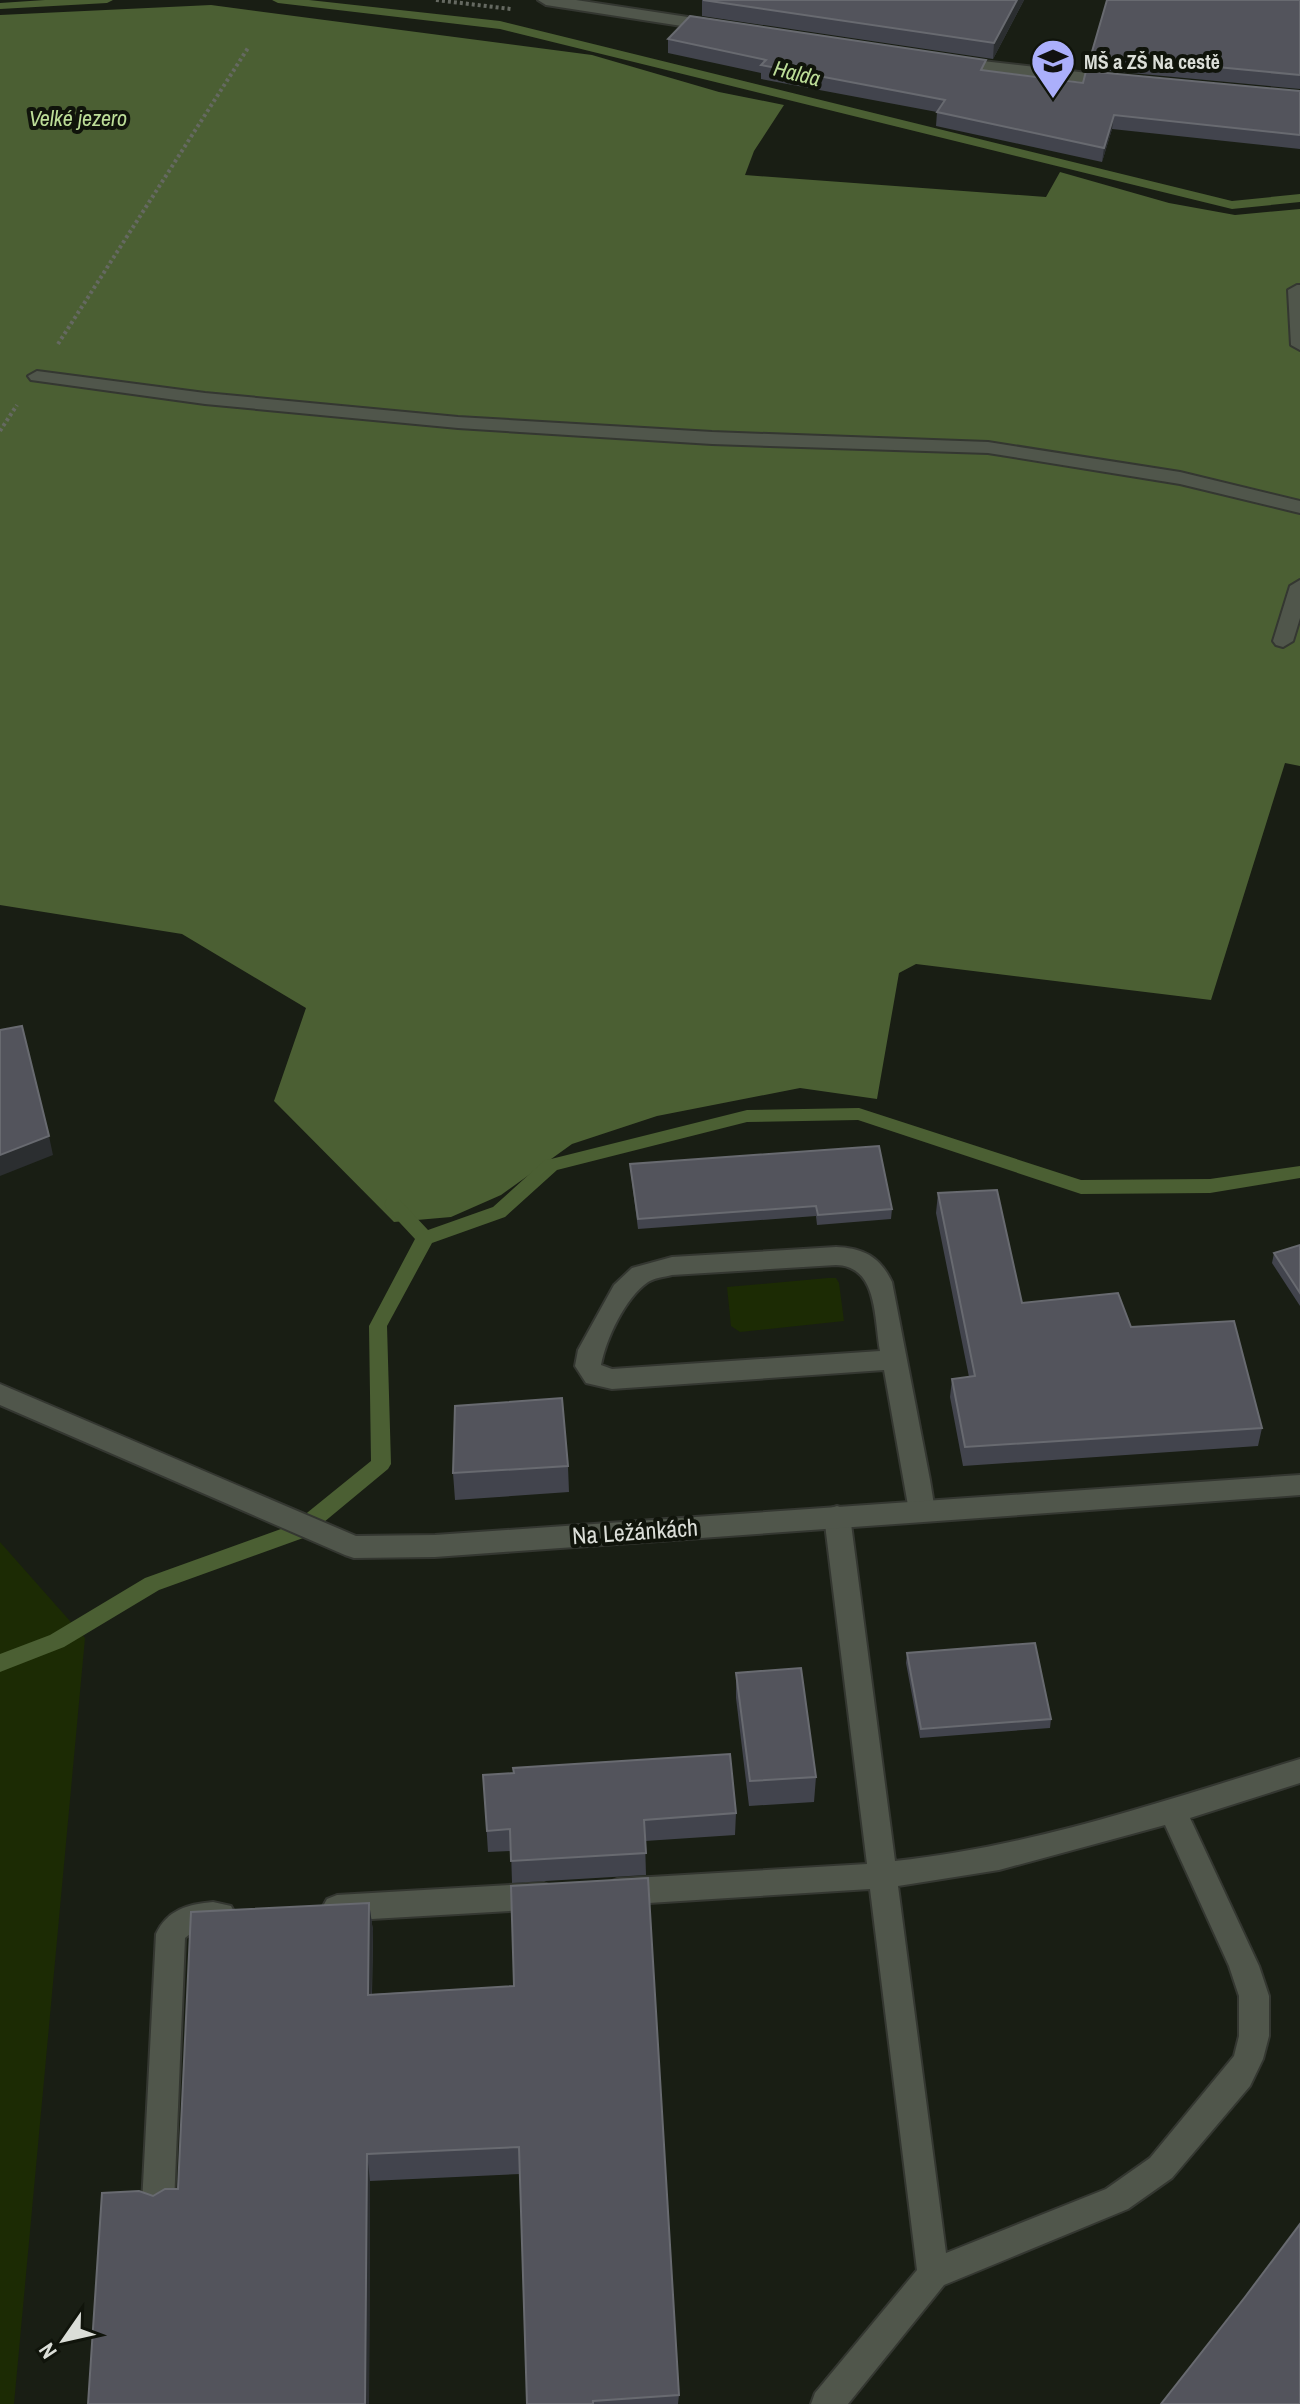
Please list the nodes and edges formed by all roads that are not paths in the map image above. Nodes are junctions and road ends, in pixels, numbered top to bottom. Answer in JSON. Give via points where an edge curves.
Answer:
{"nodes":[{"id":1,"x":546,"y":0,"type":"edge"},
{"id":2,"x":566,"y":1,"type":"edge"},
{"id":3,"x":729,"y":28,"type":"edge"},
{"id":4,"x":942,"y":60,"type":"edge"},
{"id":5,"x":1136,"y":83,"type":"edge"},
{"id":6,"x":1297,"y":290,"type":"dead end"},
{"id":7,"x":1300,"y":345,"type":"edge"},
{"id":8,"x":37,"y":376,"type":"road end"},
{"id":9,"x":1300,"y":507,"type":"edge"},
{"id":10,"x":1300,"y":586,"type":"edge"},
{"id":11,"x":1283,"y":641,"type":"dead end"},
{"id":12,"x":895,"y":1360,"type":"junction"},
{"id":13,"x":0,"y":1394,"type":"edge"},
{"id":14,"x":1300,"y":1485,"type":"edge"},
{"id":15,"x":922,"y":1511,"type":"junction"},
{"id":16,"x":837,"y":1516,"type":"junction"},
{"id":17,"x":1300,"y":1771,"type":"edge"},
{"id":18,"x":1172,"y":1810,"type":"junction"},
{"id":19,"x":882,"y":1876,"type":"junction"},
{"id":20,"x":597,"y":1893,"type":"edge"},
{"id":21,"x":565,"y":1895,"type":"edge"},
{"id":22,"x":311,"y":1910,"type":"edge"},
{"id":23,"x":248,"y":1913,"type":"edge"},
{"id":24,"x":158,"y":2204,"type":"edge"},
{"id":25,"x":933,"y":2274,"type":"junction"},
{"id":26,"x":827,"y":2404,"type":"edge"}],
"edges":[{"from":1,"to":2,"type":"street"},
{"from":2,"to":3,"type":"street"},
{"from":4,"to":5,"type":"street"},
{"from":6,"to":7,"type":"street"},
{"from":8,"to":9,"type":"street","via":[[398,419],[1012,450],[1192,479]]},
{"from":10,"to":11,"type":"street"},
{"from":12,"to":12,"type":"street","via":[[878,1276],[860,1258],[836,1256],[672,1266],[641,1274],[623,1292],[591,1350],[588,1366],[595,1376],[612,1379]]},
{"from":12,"to":15,"type":"street"},
{"from":13,"to":16,"type":"street","name":"Na Ležánkách","via":[[354,1547],[435,1546]]},
{"from":14,"to":15,"type":"street","name":"Na Ležánkách"},
{"from":15,"to":16,"type":"street","name":"Na Ležánkách"},
{"from":16,"to":19,"type":"street"},
{"from":17,"to":18,"type":"street"},
{"from":18,"to":19,"type":"street","via":[[1016,1854]]},
{"from":18,"to":25,"type":"street","via":[[1254,1996],[1248,2059],[1181,2147],[1139,2186]]},
{"from":19,"to":20,"type":"street"},
{"from":19,"to":25,"type":"street"},
{"from":21,"to":22,"type":"street"},
{"from":23,"to":24,"type":"street","via":[[186,1919],[171,1934]]},
{"from":25,"to":26,"type":"street"}]}
